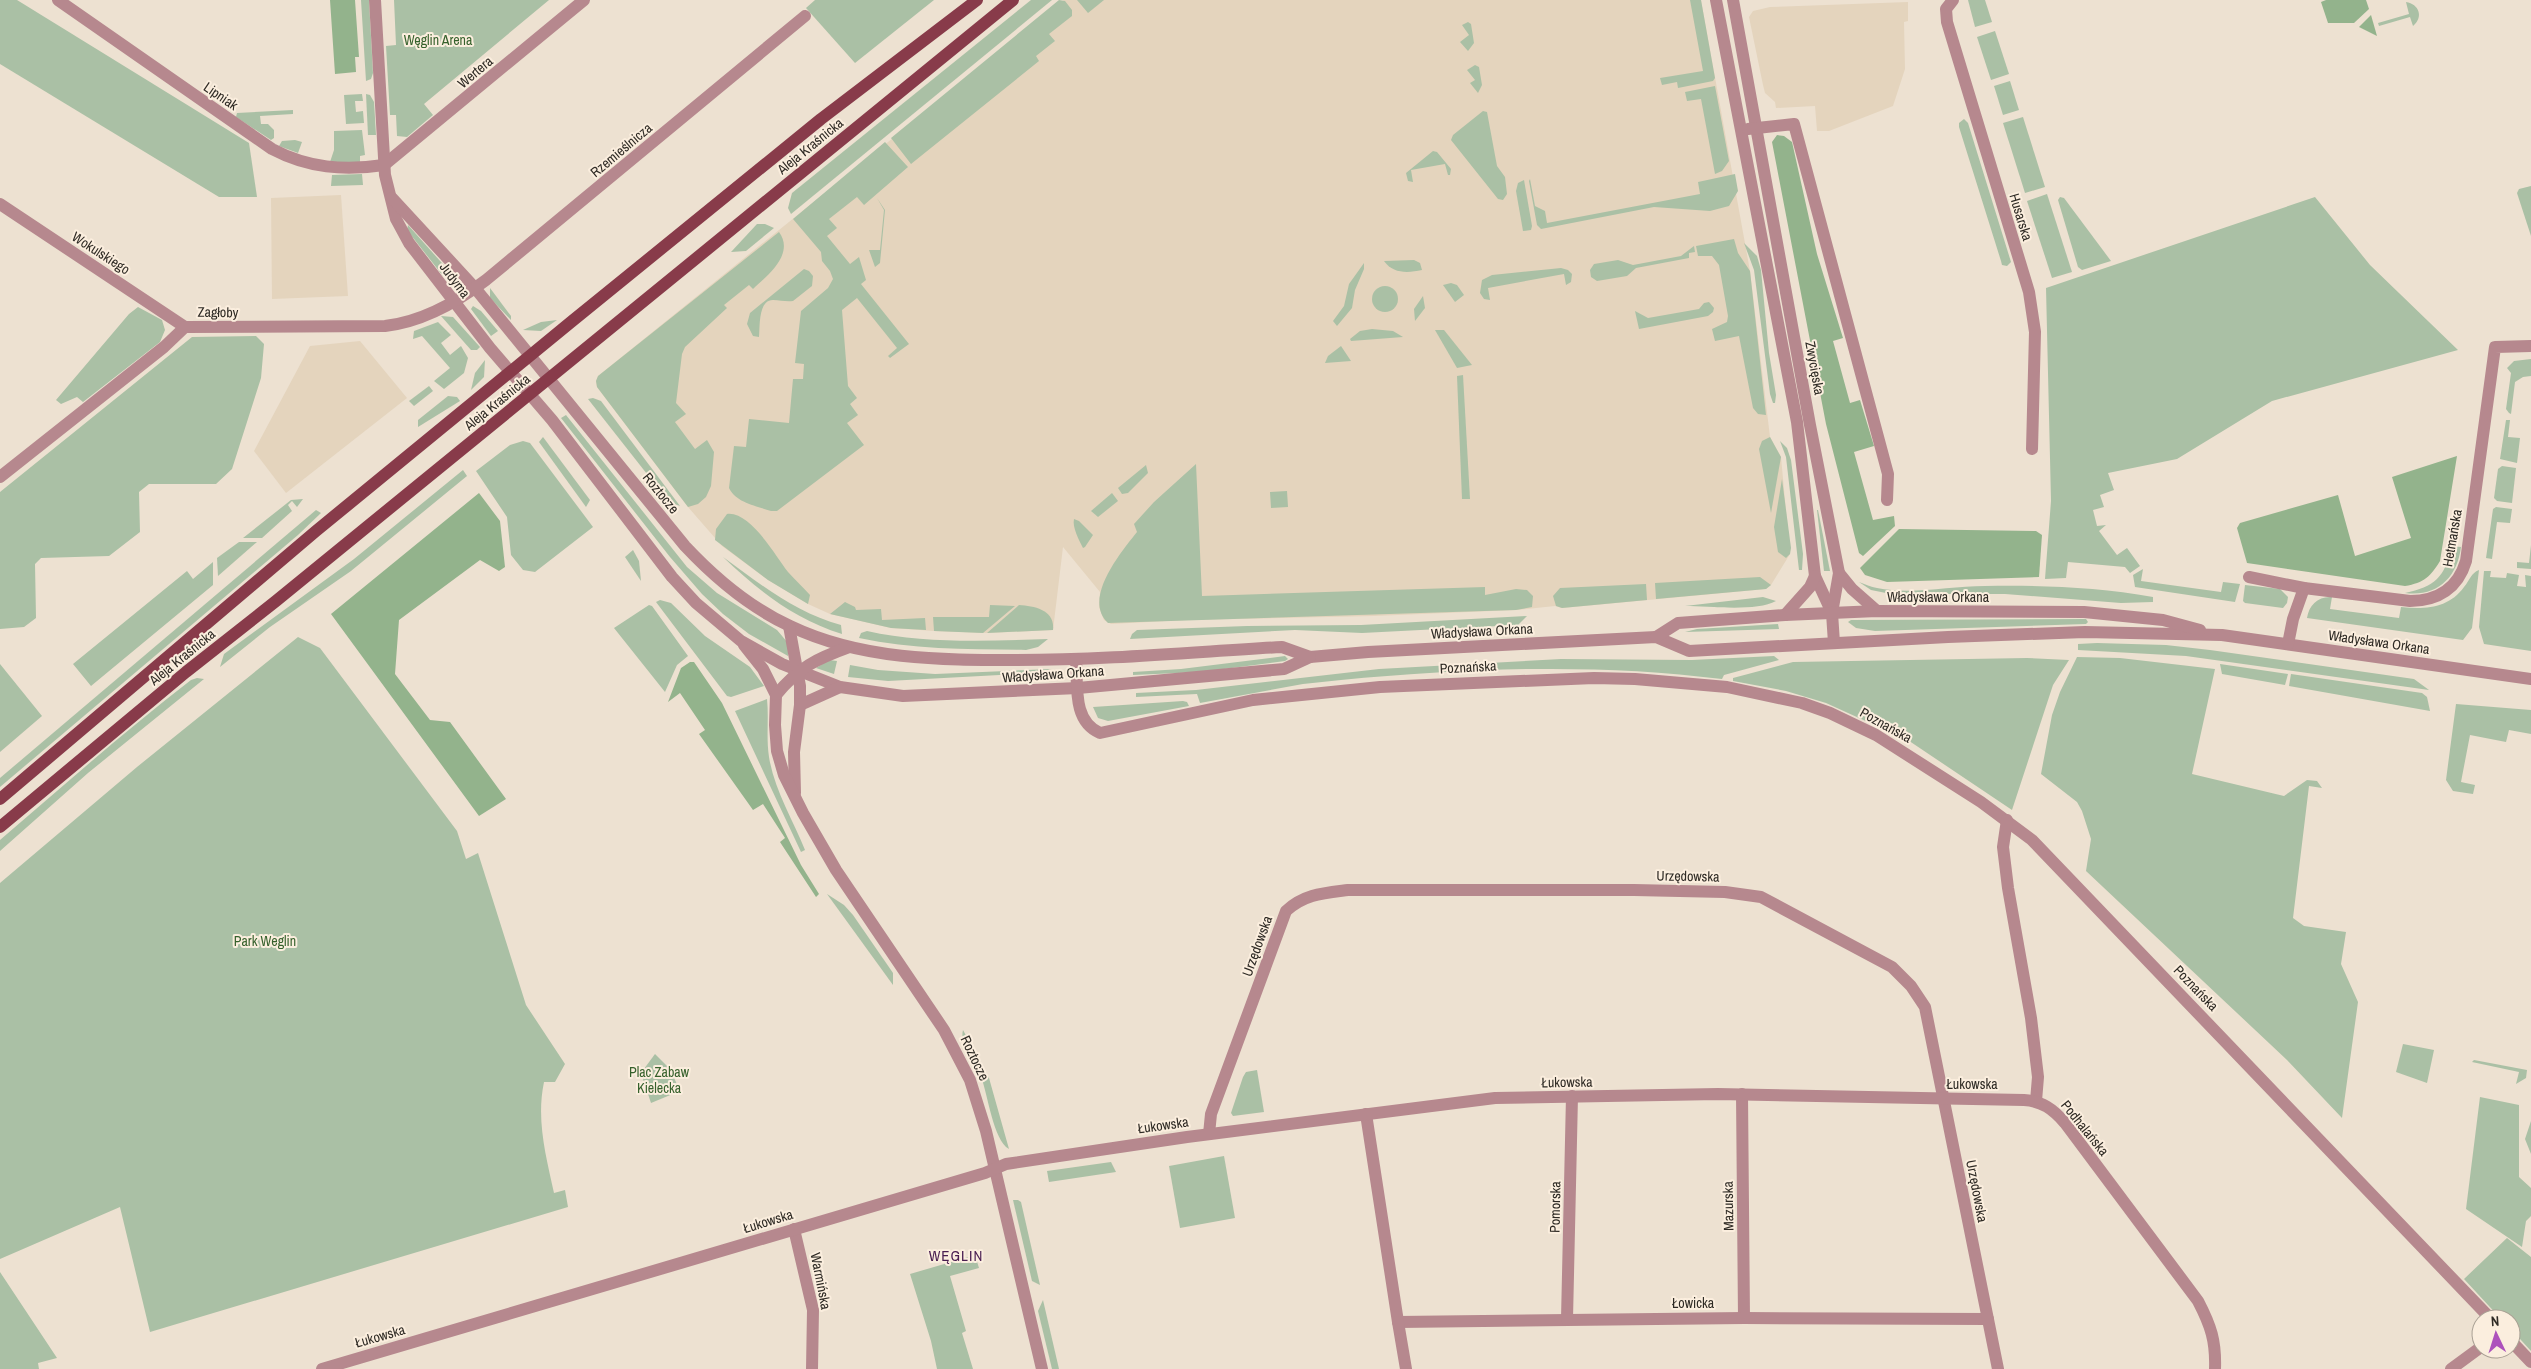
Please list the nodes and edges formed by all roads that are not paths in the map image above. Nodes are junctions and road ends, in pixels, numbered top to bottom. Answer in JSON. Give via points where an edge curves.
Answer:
{"nodes":[{"id":1,"x":58,"y":0,"type":"edge"},
{"id":2,"x":375,"y":0,"type":"edge"},
{"id":3,"x":584,"y":0,"type":"edge"},
{"id":4,"x":977,"y":0,"type":"edge"},
{"id":5,"x":1012,"y":0,"type":"edge"},
{"id":6,"x":1716,"y":0,"type":"edge"},
{"id":7,"x":1733,"y":0,"type":"edge"},
{"id":8,"x":1953,"y":0,"type":"edge"},
{"id":9,"x":805,"y":16,"type":"dead end"},
{"id":10,"x":1757,"y":128,"type":"junction"},
{"id":11,"x":1741,"y":130,"type":"junction"},
{"id":12,"x":384,"y":165,"type":"junction"},
{"id":13,"x":392,"y":198,"type":"junction"},
{"id":14,"x":0,"y":204,"type":"edge"},
{"id":15,"x":475,"y":288,"type":"junction"},
{"id":16,"x":453,"y":302,"type":"junction"},
{"id":17,"x":185,"y":327,"type":"junction"},
{"id":18,"x":2531,"y":346,"type":"edge"},
{"id":19,"x":531,"y":356,"type":"junction"},
{"id":20,"x":511,"y":372,"type":"junction"},
{"id":21,"x":549,"y":378,"type":"junction"},
{"id":22,"x":530,"y":394,"type":"junction"},
{"id":23,"x":2032,"y":449,"type":"dead end"},
{"id":24,"x":0,"y":476,"type":"edge"},
{"id":25,"x":1888,"y":500,"type":"dead end"},
{"id":26,"x":1839,"y":573,"type":"junction"},
{"id":27,"x":1815,"y":576,"type":"junction"},
{"id":28,"x":2249,"y":577,"type":"dead end"},
{"id":29,"x":2304,"y":588,"type":"junction"},
{"id":30,"x":1877,"y":611,"type":"junction"},
{"id":31,"x":1832,"y":613,"type":"junction"},
{"id":32,"x":1785,"y":615,"type":"junction"},
{"id":33,"x":789,"y":626,"type":"junction"},
{"id":34,"x":2222,"y":635,"type":"junction"},
{"id":35,"x":818,"y":637,"type":"joint"},
{"id":36,"x":1656,"y":637,"type":"junction"},
{"id":37,"x":741,"y":641,"type":"junction"},
{"id":38,"x":1834,"y":643,"type":"junction"},
{"id":39,"x":2288,"y":644,"type":"junction"},
{"id":40,"x":849,"y":647,"type":"junction"},
{"id":41,"x":1310,"y":657,"type":"junction"},
{"id":42,"x":1076,"y":659,"type":"junction"},
{"id":43,"x":797,"y":671,"type":"junction"},
{"id":44,"x":2531,"y":679,"type":"edge"},
{"id":45,"x":840,"y":687,"type":"junction"},
{"id":46,"x":1078,"y":688,"type":"junction"},
{"id":47,"x":776,"y":695,"type":"junction"},
{"id":48,"x":800,"y":705,"type":"junction"},
{"id":49,"x":795,"y":798,"type":"junction"},
{"id":50,"x":0,"y":799,"type":"edge"},
{"id":51,"x":2007,"y":820,"type":"junction"},
{"id":52,"x":0,"y":827,"type":"edge"},
{"id":53,"x":1742,"y":1094,"type":"junction"},
{"id":54,"x":1572,"y":1096,"type":"junction"},
{"id":55,"x":1943,"y":1099,"type":"junction"},
{"id":56,"x":2036,"y":1101,"type":"junction"},
{"id":57,"x":1366,"y":1114,"type":"junction"},
{"id":58,"x":1209,"y":1134,"type":"junction"},
{"id":59,"x":995,"y":1169,"type":"junction"},
{"id":60,"x":794,"y":1229,"type":"junction"},
{"id":61,"x":2481,"y":1309,"type":"edge"},
{"id":62,"x":1568,"y":1318,"type":"junction"},
{"id":63,"x":1744,"y":1318,"type":"junction"},
{"id":64,"x":1988,"y":1319,"type":"junction"},
{"id":65,"x":1398,"y":1322,"type":"junction"},
{"id":66,"x":2521,"y":1351,"type":"edge"},
{"id":67,"x":2471,"y":1354,"type":"edge"},
{"id":68,"x":2531,"y":1362,"type":"edge"},
{"id":69,"x":322,"y":1369,"type":"edge"},
{"id":70,"x":812,"y":1369,"type":"edge"},
{"id":71,"x":1042,"y":1369,"type":"edge"},
{"id":72,"x":1406,"y":1369,"type":"edge"},
{"id":73,"x":1998,"y":1369,"type":"edge"},
{"id":74,"x":2214,"y":1369,"type":"edge"},
{"id":75,"x":2451,"y":1369,"type":"edge"}],
"edges":[{"from":1,"to":12,"type":"street","name":"Lipniak","via":[[289,158],[330,168]]},
{"from":2,"to":12,"type":"street","name":"Judyma"},
{"from":3,"to":12,"type":"street","name":"Wertera"},
{"from":4,"to":19,"type":"main road","name":"Aleja Kraśnicka","via":[[814,124]]},
{"from":5,"to":21,"type":"main road","name":"Aleja Kraśnicka"},
{"from":6,"to":11,"type":"street","name":"Zwycięska"},
{"from":7,"to":10,"type":"street","name":"Zwycięska"},
{"from":8,"to":23,"type":"street","name":"Husarska","via":[[1946,9],[1947,22],[2030,302],[2035,332]]},
{"from":9,"to":15,"type":"street","name":"Rzemieślnicza"},
{"from":10,"to":11,"type":"street"},
{"from":10,"to":25,"type":"street","via":[[1794,124],[1888,474]]},
{"from":10,"to":26,"type":"street","name":"Zwycięska"},
{"from":11,"to":27,"type":"street","name":"Zwycięska","via":[[1797,422]]},
{"from":12,"to":13,"type":"street","name":"Judyma"},
{"from":13,"to":15,"type":"street","name":"Judyma"},
{"from":13,"to":16,"type":"street","name":"Judyma","via":[[396,219],[409,243]]},
{"from":14,"to":17,"type":"street","name":"Wokulskiego"},
{"from":15,"to":16,"type":"street","name":"Rzemieślnicza"},
{"from":15,"to":19,"type":"street","name":"Judyma"},
{"from":16,"to":17,"type":"street","name":"Zagłoby","via":[[403,324],[384,326]]},
{"from":16,"to":20,"type":"street","name":"Judyma"},
{"from":17,"to":24,"type":"street","name":"Zagłoby"},
{"from":18,"to":29,"type":"street","name":"Hetmańska","via":[[2495,347],[2466,561],[2456,582],[2435,598],[2414,601]]},
{"from":19,"to":20,"type":"main road","name":"Aleja Kraśnicka"},
{"from":19,"to":21,"type":"street","name":"Roztocze"},
{"from":20,"to":22,"type":"street","name":"Roztocze"},
{"from":20,"to":50,"type":"main road","name":"Aleja Kraśnicka","via":[[316,531]]},
{"from":21,"to":22,"type":"main road","name":"Aleja Kraśnicka"},
{"from":21,"to":33,"type":"street","name":"Roztocze","via":[[707,569]]},
{"from":22,"to":37,"type":"street","name":"Roztocze","via":[[672,576],[696,603]]},
{"from":22,"to":52,"type":"main road","name":"Aleja Kraśnicka"},
{"from":26,"to":30,"type":"street"},
{"from":26,"to":31,"type":"street","name":"Zwycięska"},
{"from":27,"to":31,"type":"street","name":"Zwycięska"},
{"from":27,"to":32,"type":"street","via":[[1810,587]]},
{"from":28,"to":29,"type":"street"},
{"from":29,"to":39,"type":"street"},
{"from":30,"to":31,"type":"street","name":"Władysława Orkana"},
{"from":30,"to":34,"type":"street","name":"Władysława Orkana","via":[[2112,614],[2163,620]]},
{"from":31,"to":32,"type":"street","name":"Władysława Orkana"},
{"from":31,"to":38,"type":"street","name":"Zwycięska"},
{"from":32,"to":36,"type":"street","name":"Władysława Orkana","via":[[1678,623]]},
{"from":33,"to":35,"type":"street","name":"Roztocze"},
{"from":33,"to":43,"type":"street","name":"Roztocze"},
{"from":34,"to":38,"type":"street","name":"Władysława Orkana","via":[[2085,632]]},
{"from":34,"to":39,"type":"street","name":"Władysława Orkana"},
{"from":35,"to":40,"type":"street","name":"Władysława Orkana"},
{"from":36,"to":38,"type":"street","name":"Władysława Orkana","via":[[1688,650]]},
{"from":36,"to":41,"type":"street","name":"Władysława Orkana"},
{"from":37,"to":43,"type":"street","name":"Roztocze"},
{"from":37,"to":47,"type":"street","name":"Roztocze","via":[[763,669]]},
{"from":39,"to":44,"type":"street","name":"Władysława Orkana"},
{"from":40,"to":42,"type":"street","name":"Władysława Orkana","via":[[920,658]]},
{"from":40,"to":43,"type":"street"},
{"from":41,"to":42,"type":"street","name":"Władysława Orkana","via":[[1282,647]]},
{"from":41,"to":46,"type":"street","name":"Władysława Orkana","via":[[1284,670]]},
{"from":42,"to":46,"type":"street","name":"Poznańska"},
{"from":43,"to":45,"type":"street","name":"Władysława Orkana"},
{"from":43,"to":47,"type":"street"},
{"from":43,"to":48,"type":"street","name":"Roztocze"},
{"from":45,"to":46,"type":"street","name":"Władysława Orkana","via":[[929,696]]},
{"from":45,"to":48,"type":"street"},
{"from":46,"to":51,"type":"street","name":"Poznańska","via":[[1083,720],[1100,733],[1253,700],[1380,687],[1594,678],[1727,687],[1768,694],[1830,713],[1899,748]]},
{"from":47,"to":49,"type":"street","name":"Roztocze","via":[[778,751],[784,775]]},
{"from":48,"to":49,"type":"street","name":"Roztocze","via":[[794,752]]},
{"from":49,"to":59,"type":"street","name":"Roztocze","via":[[830,860],[950,1039],[974,1090]]},
{"from":51,"to":56,"type":"street","via":[[2003,848],[2031,1018],[2038,1077]]},
{"from":51,"to":61,"type":"street","name":"Poznańska","via":[[2061,868]]},
{"from":53,"to":54,"type":"street","name":"Łukowska"},
{"from":53,"to":55,"type":"street","name":"Łukowska"},
{"from":53,"to":63,"type":"street","name":"Mazurska"},
{"from":54,"to":57,"type":"street","name":"Łukowska","via":[[1496,1098]]},
{"from":54,"to":62,"type":"street","name":"Pomorska"},
{"from":55,"to":56,"type":"street","name":"Łukowska"},
{"from":55,"to":58,"type":"street","name":"Urzędowska","via":[[1925,1007],[1911,986],[1892,967],[1761,897],[1725,892],[1643,890],[1348,890],[1311,895],[1297,900],[1286,911],[1211,1114]]},
{"from":55,"to":64,"type":"street","name":"Urzędowska"},
{"from":56,"to":74,"type":"street","name":"Podhalańska","via":[[2052,1109],[2065,1123],[2198,1302],[2216,1348]]},
{"from":57,"to":58,"type":"street","name":"Łukowska"},
{"from":57,"to":65,"type":"street"},
{"from":58,"to":59,"type":"street","name":"Łukowska","via":[[1006,1164]]},
{"from":59,"to":60,"type":"street","name":"Łukowska"},
{"from":59,"to":71,"type":"street","name":"Roztocze"},
{"from":60,"to":69,"type":"street","name":"Łukowska"},
{"from":60,"to":70,"type":"street","name":"Warmińska","via":[[813,1310]]},
{"from":62,"to":63,"type":"street","name":"Łowicka"},
{"from":62,"to":65,"type":"street","name":"Łowicka"},
{"from":63,"to":64,"type":"street","name":"Łowicka"},
{"from":64,"to":73,"type":"street","name":"Urzędowska"},
{"from":65,"to":72,"type":"street"},
{"from":66,"to":68,"type":"street"},
{"from":67,"to":75,"type":"street"}]}
